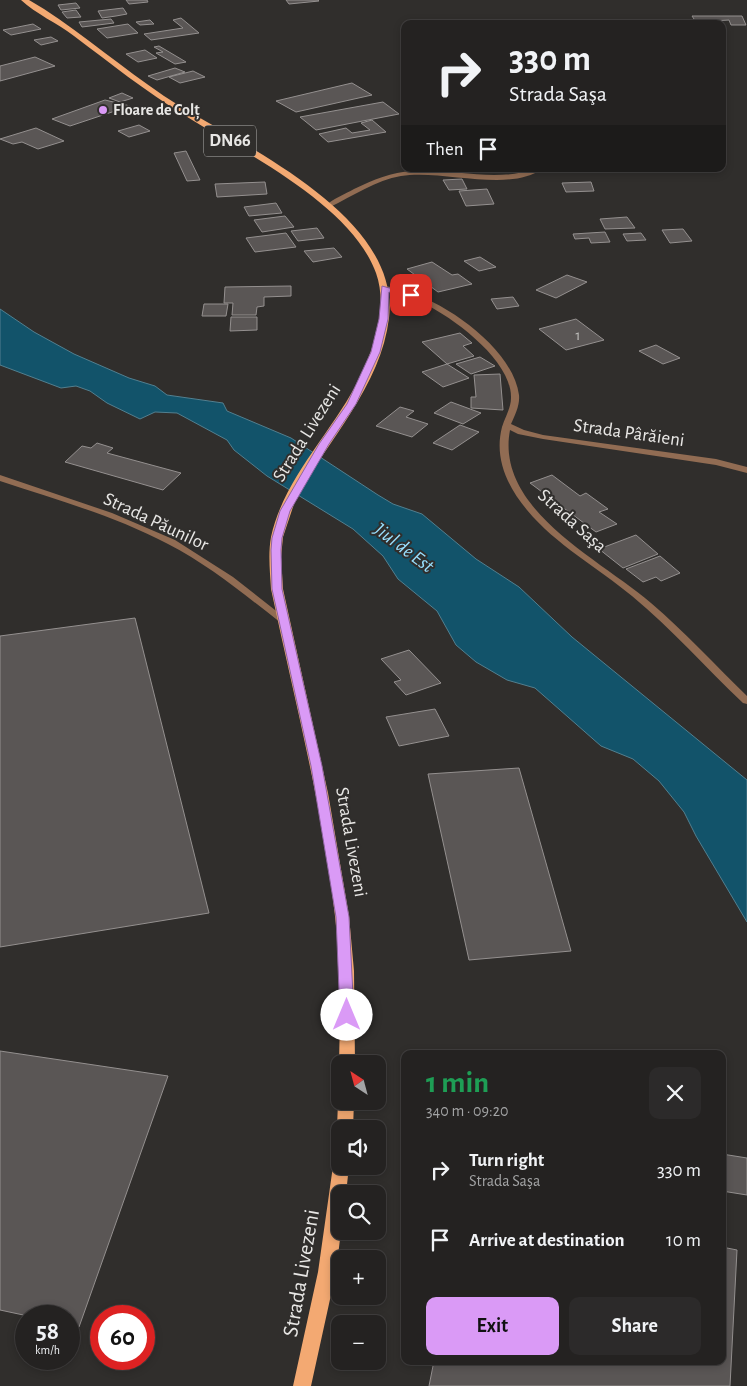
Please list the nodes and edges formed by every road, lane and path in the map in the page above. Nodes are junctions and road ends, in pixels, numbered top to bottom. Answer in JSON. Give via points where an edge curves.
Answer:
{"nodes":[{"id":1,"x":24,"y":0,"type":"edge"},
{"id":2,"x":532,"y":172,"type":"edge"},
{"id":3,"x":328,"y":206,"type":"junction"},
{"id":4,"x":385,"y":288,"type":"junction"},
{"id":5,"x":507,"y":425,"type":"junction"},
{"id":6,"x":747,"y":470,"type":"edge"},
{"id":7,"x":0,"y":478,"type":"edge"},
{"id":8,"x":284,"y":622,"type":"junction"},
{"id":9,"x":747,"y":701,"type":"edge"},
{"id":10,"x":347,"y":1055,"type":"edge"},
{"id":11,"x":340,"y":1175,"type":"edge"},
{"id":12,"x":302,"y":1386,"type":"edge"}],
"edges":[{"from":1,"to":3,"type":"main road","name":"Strada Livezeni","number":"DN66","via":[[166,100]]},
{"from":2,"to":3,"type":"street","via":[[499,178],[396,175],[383,178]]},
{"from":3,"to":4,"type":"main road","name":"Strada Livezeni","number":"DN66","via":[[371,251]]},
{"from":4,"to":5,"type":"street","name":"Strada Saşa","via":[[443,309],[507,367],[515,396]]},
{"from":4,"to":8,"type":"main road","name":"Strada Livezeni","number":"DN66","via":[[382,333],[372,360],[351,404],[285,511],[277,538],[275,563]]},
{"from":5,"to":6,"type":"street","name":"Strada Pârăieni","via":[[542,438],[716,462]]},
{"from":5,"to":9,"type":"street","name":"Strada Saşa","via":[[503,449],[506,470],[515,489],[532,510],[575,549],[636,594]]},
{"from":7,"to":8,"type":"street","name":"Strada Păunilor","via":[[122,519],[171,542],[215,568]]},
{"from":8,"to":10,"type":"main road","name":"Strada Livezeni","number":"DN66","via":[[316,766],[343,917]]},
{"from":11,"to":12,"type":"main road","name":"Strada Livezeni","via":[[328,1272]]}]}
